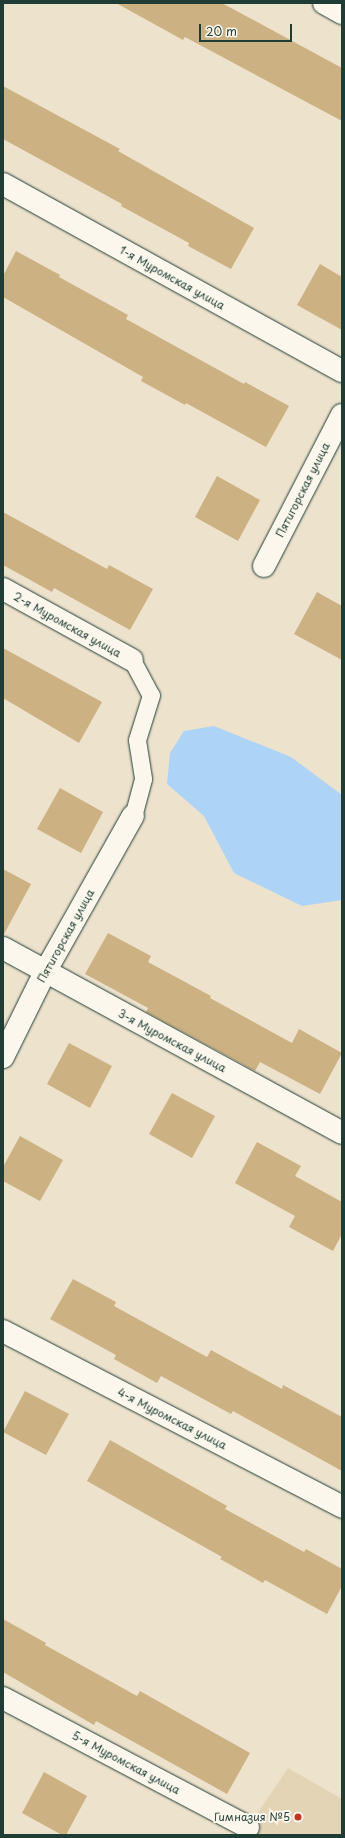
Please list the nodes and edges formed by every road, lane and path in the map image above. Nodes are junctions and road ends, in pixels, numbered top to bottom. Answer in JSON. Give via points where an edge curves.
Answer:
{"nodes":[{"id":1,"x":324,"y":3,"type":"edge"},
{"id":2,"x":342,"y":13,"type":"edge"},
{"id":3,"x":3,"y":184,"type":"edge"},
{"id":4,"x":342,"y":371,"type":"edge"},
{"id":5,"x":342,"y":415,"type":"edge"},
{"id":6,"x":264,"y":566,"type":"dead end"},
{"id":7,"x":3,"y":589,"type":"edge"},
{"id":8,"x":132,"y":660,"type":"joint"},
{"id":9,"x":133,"y":816,"type":"joint"},
{"id":10,"x":3,"y":948,"type":"edge"},
{"id":11,"x":45,"y":972,"type":"junction"},
{"id":12,"x":3,"y":1057,"type":"edge"},
{"id":13,"x":342,"y":1133,"type":"edge"},
{"id":14,"x":3,"y":1331,"type":"edge"},
{"id":15,"x":342,"y":1507,"type":"edge"},
{"id":16,"x":3,"y":1698,"type":"edge"},
{"id":17,"x":248,"y":1827,"type":"dead end"}],
"edges":[{"from":1,"to":2,"type":"street"},
{"from":3,"to":4,"type":"street","name":"1-я Муромская улица"},
{"from":5,"to":6,"type":"street","name":"Пятигорская улица"},
{"from":7,"to":8,"type":"street","name":"2-я Муромская улица"},
{"from":8,"to":9,"type":"lane","via":[[151,695],[137,740],[143,779]]},
{"from":9,"to":11,"type":"street","name":"Пятигорская улица"},
{"from":10,"to":11,"type":"street","name":"3-я Муромская улица"},
{"from":11,"to":12,"type":"street","name":"Пятигорская улица"},
{"from":11,"to":13,"type":"street","name":"3-я Муромская улица"},
{"from":14,"to":15,"type":"street","name":"4-я Муромская улица"},
{"from":16,"to":17,"type":"street","name":"5-я Муромская улица"}]}
